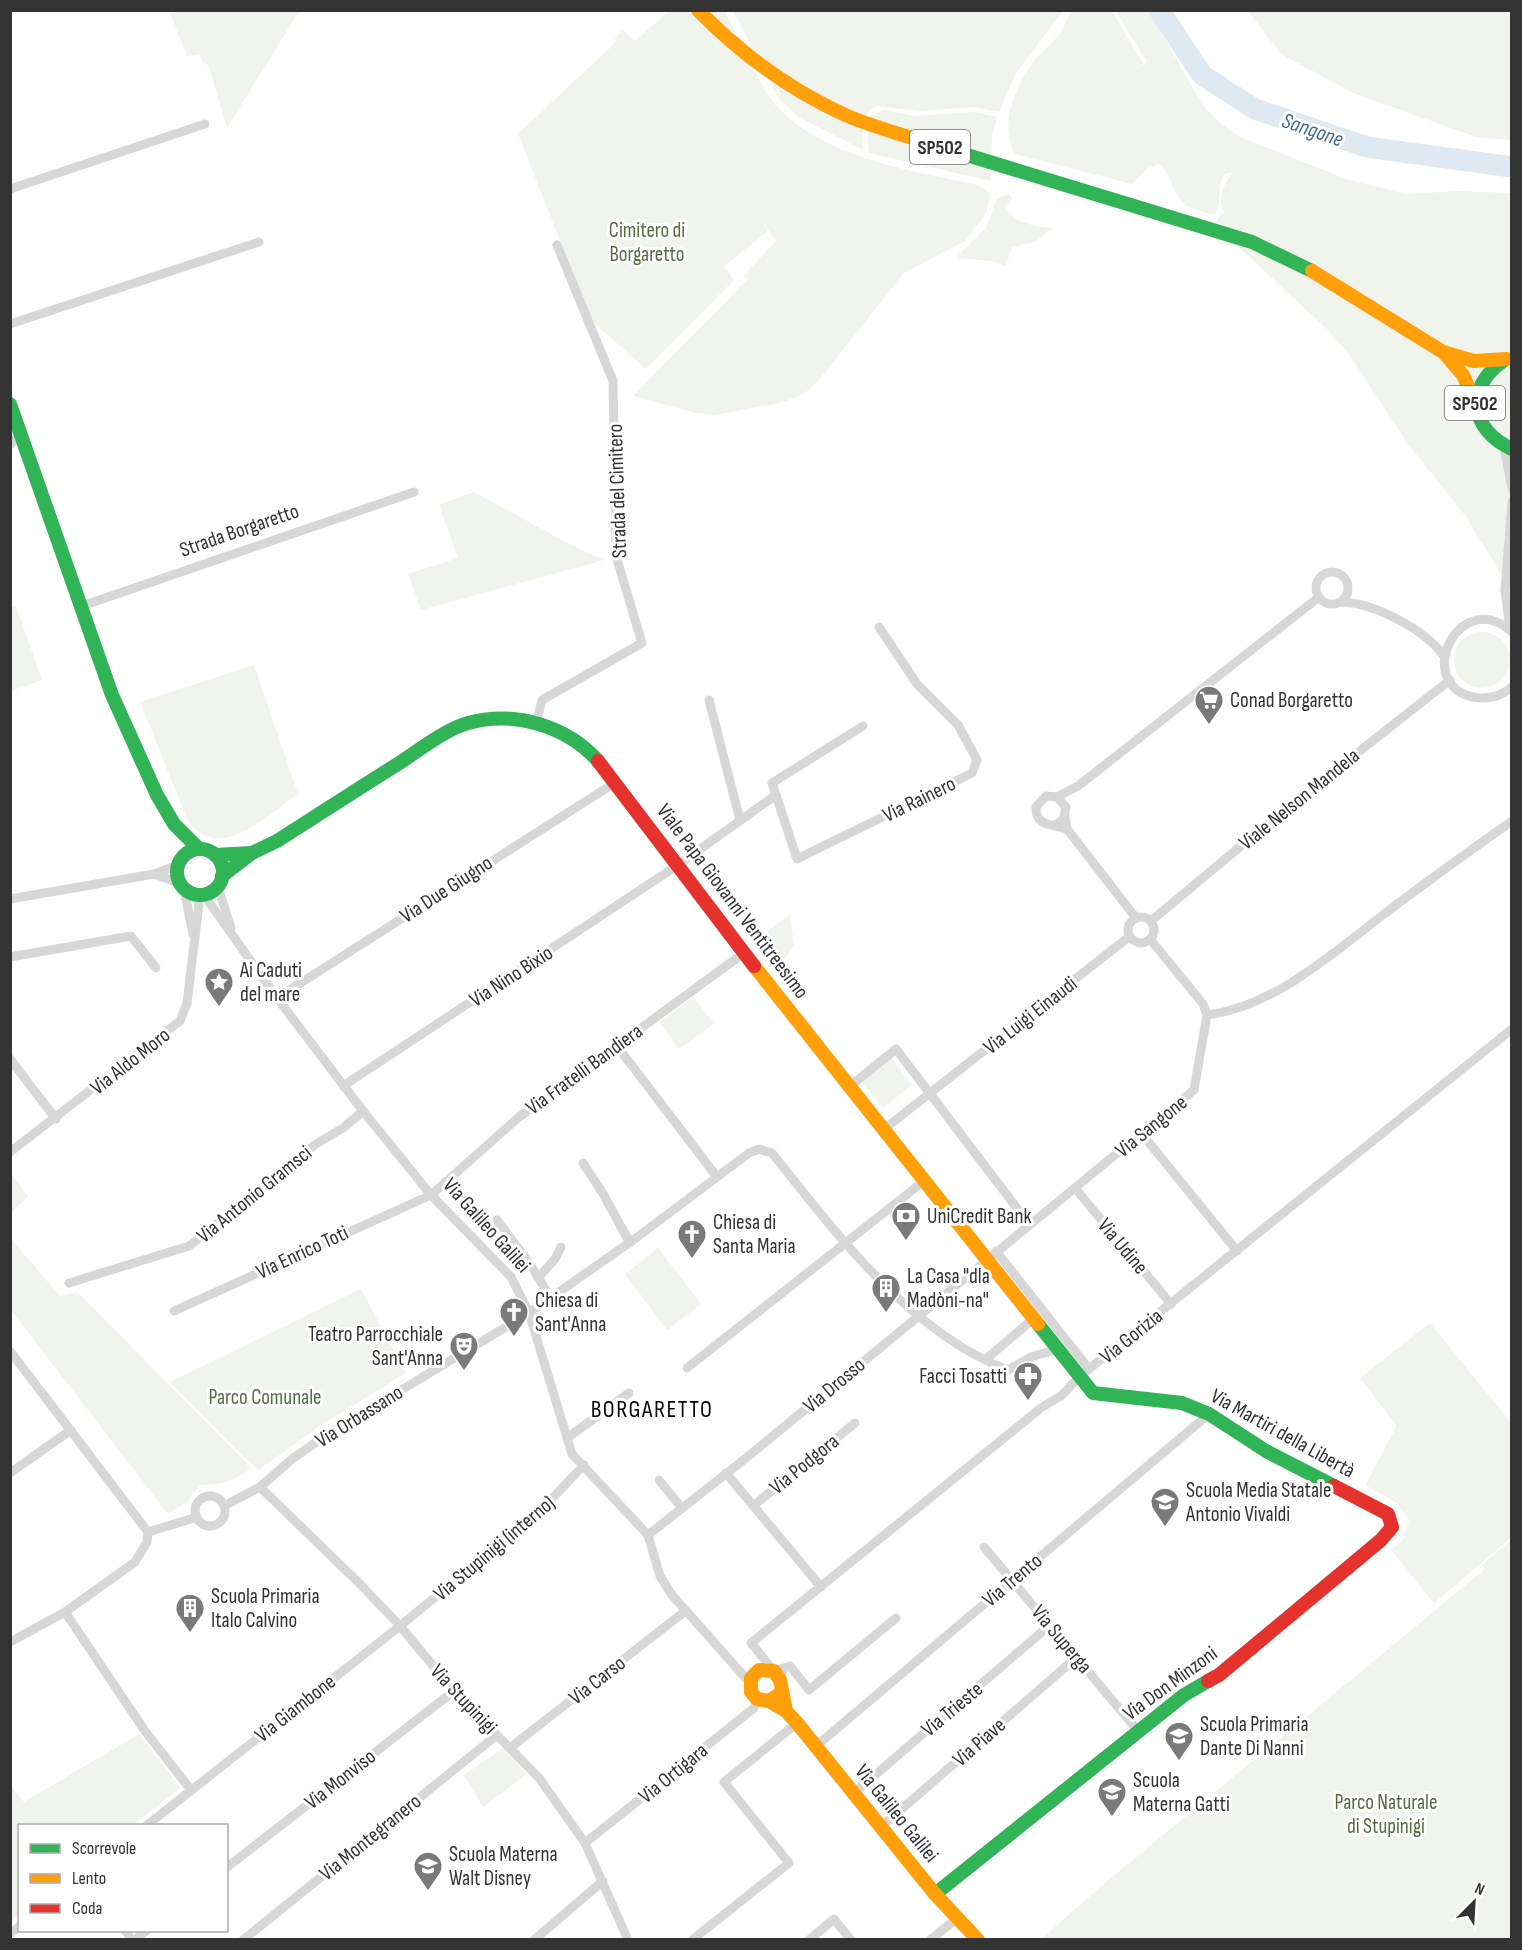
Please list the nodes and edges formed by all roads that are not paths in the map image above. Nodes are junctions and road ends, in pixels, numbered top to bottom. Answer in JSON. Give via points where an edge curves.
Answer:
{"nodes":[{"id":1,"x":698,"y":10,"type":"edge"},
{"id":2,"x":206,"y":124,"type":"dead end"},
{"id":3,"x":10,"y":189,"type":"edge"},
{"id":4,"x":259,"y":242,"type":"dead end"},
{"id":5,"x":557,"y":245,"type":"dead end"},
{"id":6,"x":10,"y":324,"type":"edge"},
{"id":7,"x":1443,"y":352,"type":"junction"},
{"id":8,"x":1509,"y":358,"type":"edge"},
{"id":9,"x":1475,"y":402,"type":"junction"},
{"id":10,"x":10,"y":404,"type":"edge"},
{"id":11,"x":21,"y":433,"type":"junction"},
{"id":12,"x":10,"y":445,"type":"edge"},
{"id":13,"x":1508,"y":448,"type":"edge"},
{"id":14,"x":1512,"y":489,"type":"edge"},
{"id":15,"x":414,"y":492,"type":"dead end"},
{"id":16,"x":1512,"y":502,"type":"edge"},
{"id":17,"x":1319,"y":597,"type":"junction"},
{"id":18,"x":1342,"y":602,"type":"junction"},
{"id":19,"x":79,"y":608,"type":"junction"},
{"id":20,"x":879,"y":627,"type":"dead end"},
{"id":21,"x":1511,"y":631,"type":"edge"},
{"id":22,"x":1444,"y":656,"type":"junction"},
{"id":23,"x":1450,"y":680,"type":"junction"},
{"id":24,"x":1512,"y":687,"type":"edge"},
{"id":25,"x":709,"y":700,"type":"dead end"},
{"id":26,"x":536,"y":724,"type":"junction"},
{"id":27,"x":863,"y":726,"type":"dead end"},
{"id":28,"x":616,"y":782,"type":"junction"},
{"id":29,"x":1078,"y":786,"type":"junction"},
{"id":30,"x":776,"y":795,"type":"junction"},
{"id":31,"x":1057,"y":797,"type":"junction"},
{"id":32,"x":1065,"y":812,"type":"junction"},
{"id":33,"x":740,"y":820,"type":"junction"},
{"id":34,"x":1512,"y":820,"type":"edge"},
{"id":35,"x":174,"y":824,"type":"junction"},
{"id":36,"x":1055,"y":825,"type":"junction"},
{"id":37,"x":1067,"y":829,"type":"junction"},
{"id":38,"x":200,"y":849,"type":"junction"},
{"id":39,"x":252,"y":853,"type":"junction"},
{"id":40,"x":215,"y":855,"type":"junction"},
{"id":41,"x":180,"y":862,"type":"junction"},
{"id":42,"x":678,"y":865,"type":"junction"},
{"id":43,"x":154,"y":874,"type":"junction"},
{"id":44,"x":220,"y":882,"type":"junction"},
{"id":45,"x":182,"y":886,"type":"junction"},
{"id":46,"x":202,"y":895,"type":"junction"},
{"id":47,"x":10,"y":899,"type":"edge"},
{"id":48,"x":218,"y":915,"type":"junction"},
{"id":49,"x":198,"y":917,"type":"junction"},
{"id":50,"x":1136,"y":918,"type":"junction"},
{"id":51,"x":1151,"y":921,"type":"junction"},
{"id":52,"x":232,"y":930,"type":"junction"},
{"id":53,"x":194,"y":935,"type":"junction"},
{"id":54,"x":1130,"y":936,"type":"junction"},
{"id":55,"x":1150,"y":939,"type":"junction"},
{"id":56,"x":744,"y":953,"type":"junction"},
{"id":57,"x":10,"y":957,"type":"edge"},
{"id":58,"x":156,"y":968,"type":"dead end"},
{"id":59,"x":277,"y":998,"type":"junction"},
{"id":60,"x":1206,"y":1015,"type":"junction"},
{"id":61,"x":1512,"y":1029,"type":"edge"},
{"id":62,"x":617,"y":1046,"type":"junction"},
{"id":63,"x":10,"y":1059,"type":"edge"},
{"id":64,"x":343,"y":1086,"type":"junction"},
{"id":65,"x":849,"y":1087,"type":"junction"},
{"id":66,"x":929,"y":1094,"type":"junction"},
{"id":67,"x":363,"y":1111,"type":"junction"},
{"id":68,"x":56,"y":1119,"type":"junction"},
{"id":69,"x":883,"y":1130,"type":"junction"},
{"id":70,"x":1142,"y":1134,"type":"junction"},
{"id":71,"x":10,"y":1152,"type":"edge"},
{"id":72,"x":582,"y":1163,"type":"dead end"},
{"id":73,"x":717,"y":1177,"type":"junction"},
{"id":74,"x":924,"y":1181,"type":"junction"},
{"id":75,"x":1075,"y":1188,"type":"junction"},
{"id":76,"x":431,"y":1195,"type":"junction"},
{"id":77,"x":497,"y":1220,"type":"dead end"},
{"id":78,"x":1029,"y":1224,"type":"junction"},
{"id":79,"x":630,"y":1243,"type":"junction"},
{"id":80,"x":844,"y":1243,"type":"junction"},
{"id":81,"x":561,"y":1247,"type":"dead end"},
{"id":82,"x":1237,"y":1251,"type":"junction"},
{"id":83,"x":991,"y":1255,"type":"junction"},
{"id":84,"x":538,"y":1278,"type":"junction"},
{"id":85,"x":69,"y":1283,"type":"dead end"},
{"id":86,"x":550,"y":1298,"type":"junction"},
{"id":87,"x":1171,"y":1304,"type":"junction"},
{"id":88,"x":174,"y":1311,"type":"dead end"},
{"id":89,"x":529,"y":1313,"type":"junction"},
{"id":90,"x":917,"y":1316,"type":"junction"},
{"id":91,"x":1033,"y":1319,"type":"junction"},
{"id":92,"x":1058,"y":1349,"type":"junction"},
{"id":93,"x":10,"y":1351,"type":"edge"},
{"id":94,"x":985,"y":1360,"type":"junction"},
{"id":95,"x":687,"y":1368,"type":"dead end"},
{"id":96,"x":1084,"y":1373,"type":"junction"},
{"id":97,"x":629,"y":1393,"type":"dead end"},
{"id":98,"x":1209,"y":1414,"type":"junction"},
{"id":99,"x":855,"y":1423,"type":"dead end"},
{"id":100,"x":71,"y":1430,"type":"junction"},
{"id":101,"x":567,"y":1438,"type":"junction"},
{"id":102,"x":584,"y":1465,"type":"junction"},
{"id":103,"x":10,"y":1473,"type":"edge"},
{"id":104,"x":726,"y":1473,"type":"junction"},
{"id":105,"x":659,"y":1480,"type":"dead end"},
{"id":106,"x":260,"y":1487,"type":"junction"},
{"id":107,"x":225,"y":1506,"type":"junction"},
{"id":108,"x":753,"y":1506,"type":"junction"},
{"id":109,"x":681,"y":1507,"type":"junction"},
{"id":110,"x":197,"y":1517,"type":"junction"},
{"id":111,"x":1392,"y":1523,"type":"joint"},
{"id":112,"x":148,"y":1532,"type":"junction"},
{"id":113,"x":648,"y":1535,"type":"junction"},
{"id":114,"x":984,"y":1547,"type":"dead end"},
{"id":115,"x":1012,"y":1580,"type":"junction"},
{"id":116,"x":821,"y":1587,"type":"junction"},
{"id":117,"x":64,"y":1612,"type":"junction"},
{"id":118,"x":684,"y":1612,"type":"junction"},
{"id":119,"x":896,"y":1618,"type":"dead end"},
{"id":120,"x":1050,"y":1625,"type":"junction"},
{"id":121,"x":400,"y":1626,"type":"junction"},
{"id":122,"x":12,"y":1638,"type":"edge"},
{"id":123,"x":750,"y":1643,"type":"joint"},
{"id":124,"x":1077,"y":1657,"type":"junction"},
{"id":125,"x":750,"y":1683,"type":"junction"},
{"id":126,"x":774,"y":1685,"type":"junction"},
{"id":127,"x":454,"y":1691,"type":"junction"},
{"id":128,"x":796,"y":1724,"type":"junction"},
{"id":129,"x":1138,"y":1731,"type":"junction"},
{"id":130,"x":497,"y":1735,"type":"junction"},
{"id":131,"x":815,"y":1747,"type":"junction"},
{"id":132,"x":511,"y":1748,"type":"junction"},
{"id":133,"x":191,"y":1790,"type":"junction"},
{"id":134,"x":854,"y":1792,"type":"junction"},
{"id":135,"x":148,"y":1824,"type":"edge"},
{"id":136,"x":881,"y":1827,"type":"junction"},
{"id":137,"x":585,"y":1843,"type":"junction"},
{"id":138,"x":228,"y":1866,"type":"edge"},
{"id":139,"x":603,"y":1881,"type":"junction"},
{"id":140,"x":935,"y":1894,"type":"junction"},
{"id":141,"x":956,"y":1919,"type":"junction"},
{"id":142,"x":243,"y":1940,"type":"edge"},
{"id":143,"x":534,"y":1940,"type":"edge"},
{"id":144,"x":628,"y":1940,"type":"edge"},
{"id":145,"x":692,"y":1940,"type":"edge"},
{"id":146,"x":809,"y":1940,"type":"edge"},
{"id":147,"x":851,"y":1940,"type":"edge"},
{"id":148,"x":930,"y":1940,"type":"edge"},
{"id":149,"x":978,"y":1940,"type":"edge"}],
"edges":[{"from":1,"to":7,"type":"street","number":"SP502","via":[[758,65],[845,116],[1252,242],[1313,272]]},
{"from":2,"to":3,"type":"street"},
{"from":4,"to":6,"type":"street"},
{"from":5,"to":26,"type":"street","name":"Strada del Cimitero","via":[[612,381],[616,556],[642,643],[542,700]]},
{"from":7,"to":8,"type":"street","number":"SP502","via":[[1474,361]]},
{"from":7,"to":9,"type":"street","number":"SP502","via":[[1463,375]]},
{"from":8,"to":9,"type":"street","number":"SP502","via":[[1488,371]]},
{"from":9,"to":13,"type":"street","number":"SP502","via":[[1483,429]]},
{"from":10,"to":11,"type":"street"},
{"from":11,"to":12,"type":"street"},
{"from":11,"to":19,"type":"street"},
{"from":13,"to":14,"type":"street"},
{"from":15,"to":19,"type":"street","name":"Strada Borgaretto"},
{"from":16,"to":21,"type":"street","via":[[1505,590]]},
{"from":17,"to":18,"type":"street","via":[[1327,604]]},
{"from":17,"to":18,"type":"street","via":[[1318,582],[1325,574],[1335,573],[1345,578],[1349,588]]},
{"from":17,"to":29,"type":"street"},
{"from":18,"to":22,"type":"street","via":[[1365,605],[1404,624],[1424,635]]},
{"from":19,"to":35,"type":"street","via":[[112,695]]},
{"from":20,"to":30,"type":"street","name":"Via Rainero","via":[[917,684],[958,725],[977,760],[972,773],[797,859]]},
{"from":21,"to":22,"type":"street","via":[[1498,623],[1474,621],[1453,634]]},
{"from":22,"to":23,"type":"street"},
{"from":23,"to":24,"type":"street","via":[[1458,690],[1481,699],[1494,698]]},
{"from":23,"to":51,"type":"street","name":"Viale Nelson Mandela"},
{"from":25,"to":33,"type":"street"},
{"from":26,"to":28,"type":"street","name":"Viale Papa Giovanni Ventitreesimo","via":[[569,736],[586,748]]},
{"from":26,"to":39,"type":"street","name":"Viale Papa Giovanni Ventitreesimo","via":[[507,718],[467,723],[278,841]]},
{"from":27,"to":30,"type":"street","via":[[772,783]]},
{"from":28,"to":42,"type":"street","name":"Viale Papa Giovanni Ventitreesimo"},
{"from":28,"to":59,"type":"street","name":"Via Due Giugno"},
{"from":29,"to":31,"type":"street"},
{"from":29,"to":32,"type":"street"},
{"from":30,"to":33,"type":"street"},
{"from":31,"to":32,"type":"street"},
{"from":31,"to":36,"type":"street","via":[[1042,799],[1036,812],[1044,825]]},
{"from":32,"to":36,"type":"street"},
{"from":32,"to":37,"type":"street"},
{"from":33,"to":42,"type":"street"},
{"from":34,"to":60,"type":"street","via":[[1309,971],[1265,998],[1229,1012]]},
{"from":35,"to":38,"type":"street"},
{"from":35,"to":41,"type":"street"},
{"from":36,"to":37,"type":"street"},
{"from":37,"to":50,"type":"street"},
{"from":38,"to":40,"type":"street"},
{"from":38,"to":41,"type":"street"},
{"from":39,"to":40,"type":"street","name":"Viale Papa Giovanni Ventitreesimo"},
{"from":39,"to":44,"type":"street","name":"Viale Papa Giovanni Ventitreesimo"},
{"from":40,"to":44,"type":"street","via":[[221,864]]},
{"from":41,"to":43,"type":"street"},
{"from":41,"to":45,"type":"street"},
{"from":42,"to":56,"type":"street","name":"Viale Papa Giovanni Ventitreesimo"},
{"from":42,"to":64,"type":"street","name":"Via Nino Bixio"},
{"from":43,"to":45,"type":"street"},
{"from":43,"to":47,"type":"street"},
{"from":44,"to":46,"type":"street"},
{"from":44,"to":52,"type":"street","name":"Via Galileo Galilei"},
{"from":45,"to":46,"type":"street"},
{"from":45,"to":53,"type":"street","name":"Via Aldo Moro"},
{"from":46,"to":48,"type":"street","name":"Via Galileo Galilei"},
{"from":46,"to":49,"type":"street","name":"Via Aldo Moro"},
{"from":48,"to":49,"type":"street","via":[[207,912]]},
{"from":48,"to":52,"type":"street","name":"Via Galileo Galilei"},
{"from":49,"to":53,"type":"street","name":"Via Aldo Moro"},
{"from":50,"to":51,"type":"street"},
{"from":50,"to":54,"type":"street","via":[[1128,928]]},
{"from":51,"to":55,"type":"street","via":[[1154,928]]},
{"from":52,"to":59,"type":"street","name":"Via Galileo Galilei"},
{"from":53,"to":68,"type":"street","name":"Via Aldo Moro","via":[[187,1003],[180,1021]]},
{"from":54,"to":55,"type":"street","via":[[1140,942]]},
{"from":54,"to":66,"type":"street","name":"Via Luigi Einaudi"},
{"from":55,"to":60,"type":"street","via":[[1198,995]]},
{"from":56,"to":62,"type":"street","name":"Via Fratelli Bandiera"},
{"from":56,"to":65,"type":"street","name":"Viale Papa Giovanni Ventitreesimo"},
{"from":57,"to":58,"type":"street","via":[[131,936]]},
{"from":59,"to":64,"type":"street","name":"Via Galileo Galilei"},
{"from":60,"to":70,"type":"street","name":"Via Sangone","via":[[1194,1090]]},
{"from":61,"to":82,"type":"street","name":"Via Gorizia"},
{"from":62,"to":73,"type":"street"},
{"from":62,"to":76,"type":"street","name":"Via Fratelli Bandiera","via":[[519,1117]]},
{"from":63,"to":68,"type":"street"},
{"from":64,"to":67,"type":"street","name":"Via Galileo Galilei"},
{"from":65,"to":66,"type":"street","via":[[896,1049]]},
{"from":65,"to":69,"type":"street","name":"Viale Papa Giovanni Ventitreesimo"},
{"from":66,"to":69,"type":"street","name":"Via Luigi Einaudi"},
{"from":66,"to":78,"type":"street"},
{"from":67,"to":76,"type":"street","name":"Via Galileo Galilei"},
{"from":67,"to":85,"type":"street","name":"Via Antonio Gramsci","via":[[189,1246]]},
{"from":68,"to":71,"type":"street","name":"Via Aldo Moro"},
{"from":69,"to":74,"type":"street","name":"Viale Papa Giovanni Ventitreesimo"},
{"from":70,"to":75,"type":"street","name":"Via Sangone"},
{"from":70,"to":82,"type":"street"},
{"from":72,"to":79,"type":"street"},
{"from":73,"to":79,"type":"street","name":"Via Orbassano"},
{"from":73,"to":80,"type":"street","via":[[749,1153],[759,1149],[772,1153]]},
{"from":74,"to":80,"type":"street"},
{"from":74,"to":83,"type":"street","name":"Viale Papa Giovanni Ventitreesimo"},
{"from":75,"to":78,"type":"street","name":"Via Sangone"},
{"from":75,"to":87,"type":"street","name":"Via Udine"},
{"from":76,"to":88,"type":"street","name":"Via Enrico Toti"},
{"from":76,"to":89,"type":"street","name":"Via Galileo Galilei","via":[[511,1277]]},
{"from":77,"to":84,"type":"street"},
{"from":78,"to":83,"type":"street","name":"Via Sangone"},
{"from":79,"to":86,"type":"street","name":"Via Orbassano"},
{"from":80,"to":90,"type":"street"},
{"from":80,"to":95,"type":"street"},
{"from":81,"to":84,"type":"street"},
{"from":82,"to":87,"type":"street","name":"Via Gorizia"},
{"from":83,"to":90,"type":"street","name":"Via Drosso"},
{"from":83,"to":91,"type":"street","name":"Viale Papa Giovanni Ventitreesimo"},
{"from":83,"to":96,"type":"street"},
{"from":84,"to":86,"type":"street"},
{"from":86,"to":89,"type":"street","name":"Via Orbassano"},
{"from":87,"to":96,"type":"street","name":"Via Gorizia"},
{"from":89,"to":101,"type":"street","name":"Via Galileo Galilei"},
{"from":89,"to":106,"type":"street","name":"Via Orbassano","via":[[325,1436]]},
{"from":90,"to":94,"type":"street"},
{"from":90,"to":104,"type":"street","name":"Via Drosso"},
{"from":91,"to":92,"type":"street","name":"Viale Papa Giovanni Ventitreesimo"},
{"from":91,"to":94,"type":"street"},
{"from":92,"to":94,"type":"street","via":[[1031,1357],[1008,1370]]},
{"from":92,"to":96,"type":"street","name":"Viale Papa Giovanni Ventitreesimo"},
{"from":93,"to":100,"type":"street"},
{"from":96,"to":98,"type":"street","name":"Via Martiri della Libertà","via":[[1093,1393],[1182,1403]]},
{"from":96,"to":116,"type":"street","name":"Via Gorizia","via":[[1062,1395]]},
{"from":97,"to":101,"type":"street"},
{"from":98,"to":111,"type":"street","name":"Via Martiri della Libertà","via":[[1266,1451],[1388,1514]]},
{"from":98,"to":115,"type":"street","name":"Via Trento"},
{"from":99,"to":108,"type":"street","name":"Via Podgora"},
{"from":100,"to":103,"type":"street"},
{"from":100,"to":112,"type":"street"},
{"from":101,"to":102,"type":"street","name":"Via Galileo Galilei","via":[[572,1454]]},
{"from":102,"to":113,"type":"street","name":"Via Galileo Galilei"},
{"from":102,"to":121,"type":"street","name":"Via Stupinigi (interno)","via":[[540,1511]]},
{"from":104,"to":108,"type":"street","name":"Via Podgora"},
{"from":104,"to":109,"type":"street","name":"Via Drosso"},
{"from":105,"to":109,"type":"street"},
{"from":106,"to":107,"type":"street","name":"Via Orbassano"},
{"from":106,"to":121,"type":"street","name":"Via Stupinigi"},
{"from":107,"to":110,"type":"street","name":"Via Orbassano","via":[[223,1519],[216,1524],[206,1525]]},
{"from":107,"to":110,"type":"street","via":[[216,1497],[204,1497],[197,1504]]},
{"from":108,"to":116,"type":"street","name":"Via Podgora"},
{"from":109,"to":113,"type":"street","name":"Via Drosso"},
{"from":110,"to":112,"type":"street","name":"Via Orbassano"},
{"from":111,"to":129,"type":"street","name":"Via Don Minzoni","via":[[1387,1535],[1219,1675],[1184,1695]]},
{"from":112,"to":117,"type":"street","via":[[147,1542],[135,1562]]},
{"from":113,"to":118,"type":"street","name":"Via Galileo Galilei","via":[[660,1576]]},
{"from":114,"to":115,"type":"street","name":"Via Superga"},
{"from":115,"to":120,"type":"street","name":"Via Superga"},
{"from":115,"to":131,"type":"street","name":"Via Trento"},
{"from":116,"to":123,"type":"street","name":"Via Gorizia"},
{"from":117,"to":122,"type":"street"},
{"from":117,"to":133,"type":"street","via":[[145,1731]]},
{"from":118,"to":125,"type":"street","name":"Via Galileo Galilei"},
{"from":118,"to":132,"type":"street","name":"Via Carso"},
{"from":119,"to":126,"type":"street","via":[[809,1690],[790,1666]]},
{"from":120,"to":124,"type":"street","name":"Via Superga"},
{"from":120,"to":134,"type":"street","name":"Via Trieste"},
{"from":121,"to":127,"type":"street","name":"Via Stupinigi"},
{"from":121,"to":133,"type":"street","name":"Via Giambone"},
{"from":123,"to":126,"type":"street","name":"Via Galileo Galilei"},
{"from":124,"to":129,"type":"street","name":"Via Superga"},
{"from":124,"to":136,"type":"street","name":"Via Piave"},
{"from":125,"to":126,"type":"street","via":[[751,1692]]},
{"from":125,"to":126,"type":"street","via":[[759,1670]]},
{"from":126,"to":128,"type":"street","name":"Via Galileo Galilei"},
{"from":126,"to":137,"type":"street","name":"Via Ortigara","via":[[754,1708]]},
{"from":127,"to":130,"type":"street","name":"Via Stupinigi"},
{"from":127,"to":138,"type":"street","name":"Via Monviso"},
{"from":128,"to":131,"type":"street","name":"Via Galileo Galilei"},
{"from":128,"to":145,"type":"street","via":[[724,1782],[789,1863]]},
{"from":129,"to":140,"type":"street","name":"Via Don Minzoni"},
{"from":130,"to":132,"type":"street","name":"Via Stupinigi"},
{"from":130,"to":142,"type":"street","name":"Via Montegranero"},
{"from":131,"to":134,"type":"street","name":"Via Galileo Galilei"},
{"from":132,"to":137,"type":"street","name":"Via Stupinigi"},
{"from":133,"to":135,"type":"street","name":"Via Giambone"},
{"from":134,"to":136,"type":"street","name":"Via Galileo Galilei"},
{"from":136,"to":140,"type":"street","name":"Via Galileo Galilei"},
{"from":137,"to":139,"type":"street","name":"Via Stupinigi"},
{"from":139,"to":143,"type":"street"},
{"from":139,"to":144,"type":"street","name":"Via Stupinigi"},
{"from":140,"to":141,"type":"street","name":"Via Galileo Galilei"},
{"from":141,"to":148,"type":"street"},
{"from":141,"to":149,"type":"street","name":"Via Galileo Galilei"},
{"from":146,"to":147,"type":"street","via":[[834,1919]]}]}
